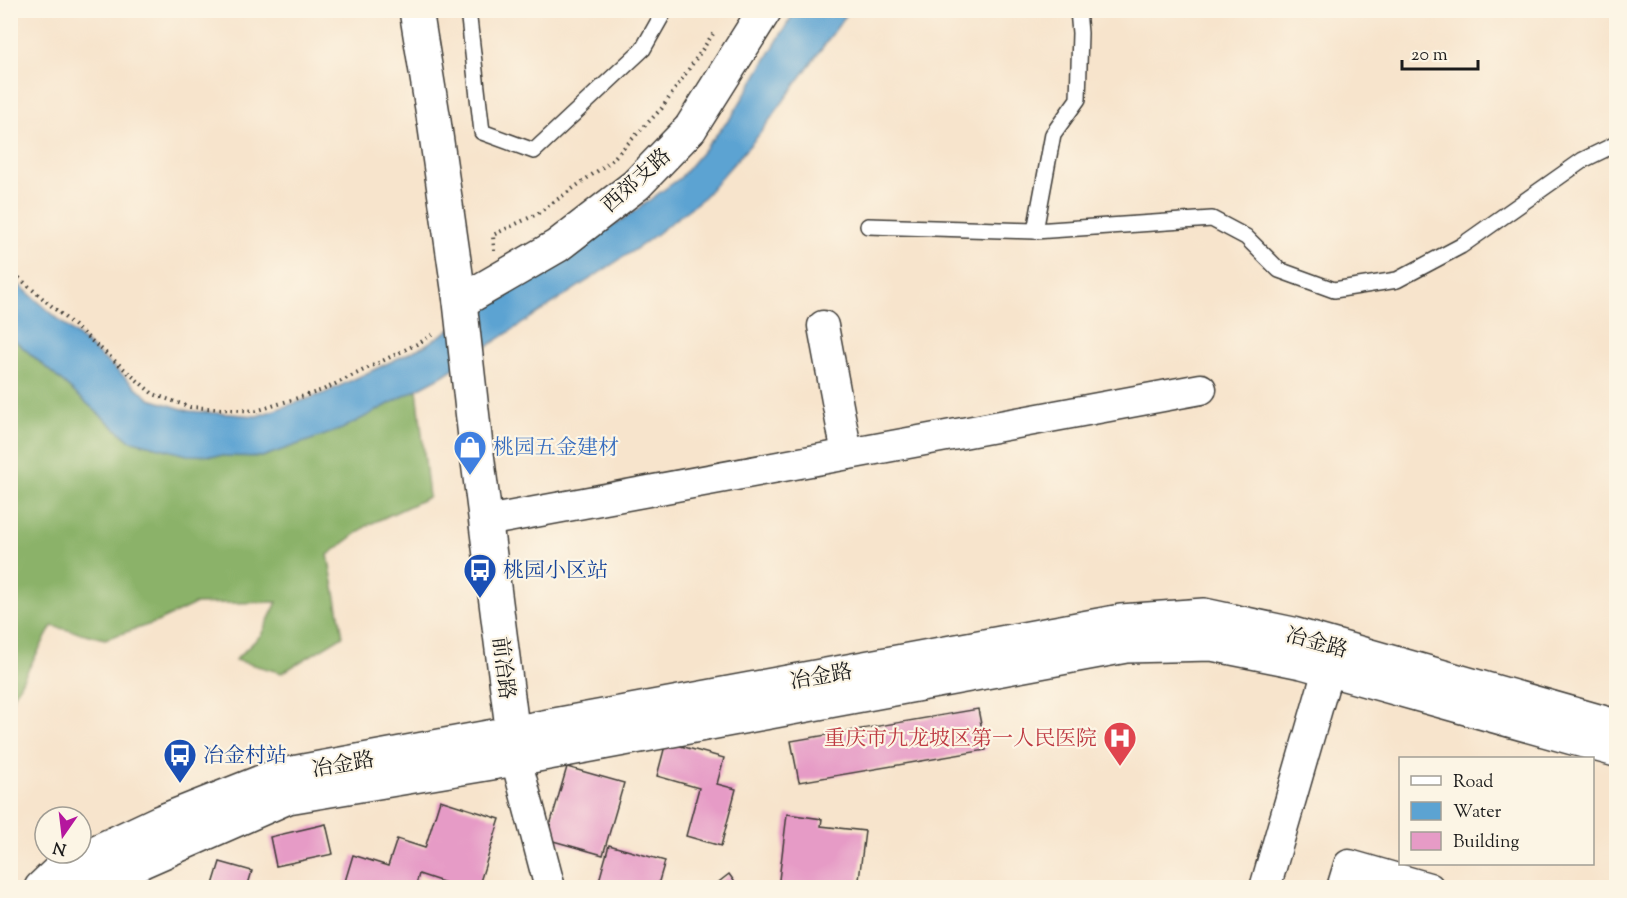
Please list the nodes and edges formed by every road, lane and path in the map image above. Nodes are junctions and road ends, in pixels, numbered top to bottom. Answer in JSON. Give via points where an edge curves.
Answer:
{"nodes":[{"id":1,"x":416,"y":10,"type":"edge"},
{"id":2,"x":468,"y":10,"type":"edge"},
{"id":3,"x":665,"y":10,"type":"edge"},
{"id":4,"x":765,"y":10,"type":"edge"},
{"id":5,"x":1078,"y":10,"type":"edge"},
{"id":6,"x":715,"y":30,"type":"dead end"},
{"id":7,"x":1617,"y":144,"type":"edge"},
{"id":8,"x":868,"y":226,"type":"dead end"},
{"id":9,"x":1035,"y":231,"type":"junction"},
{"id":10,"x":495,"y":258,"type":"dead end"},
{"id":11,"x":10,"y":270,"type":"edge"},
{"id":12,"x":460,"y":302,"type":"junction"},
{"id":13,"x":823,"y":326,"type":"dead end"},
{"id":14,"x":440,"y":329,"type":"dead end"},
{"id":15,"x":1201,"y":389,"type":"dead end"},
{"id":16,"x":847,"y":454,"type":"junction"},
{"id":17,"x":486,"y":521,"type":"junction"},
{"id":18,"x":1332,"y":658,"type":"junction"},
{"id":19,"x":1617,"y":726,"type":"edge"},
{"id":20,"x":514,"y":746,"type":"junction"},
{"id":21,"x":1617,"y":750,"type":"edge"},
{"id":22,"x":41,"y":888,"type":"edge"},
{"id":23,"x":81,"y":888,"type":"edge"},
{"id":24,"x":550,"y":888,"type":"edge"},
{"id":25,"x":1265,"y":888,"type":"edge"},
{"id":26,"x":1342,"y":888,"type":"edge"},
{"id":27,"x":1429,"y":888,"type":"edge"}],
"edges":[{"from":1,"to":12,"type":"main road","name":"前冶路","bridge":true},
{"from":2,"to":3,"type":"lane","via":[[482,132],[534,151],[643,49]]},
{"from":4,"to":12,"type":"main road","name":"西郊支路","bridge":true,"via":[[690,129],[636,185],[557,246]]},
{"from":5,"to":9,"type":"lane","via":[[1078,99],[1053,134]]},
{"from":6,"to":10,"type":"path","via":[[662,108],[610,162],[537,214],[493,235]]},
{"from":7,"to":9,"type":"lane","via":[[1583,160],[1461,246],[1397,280],[1334,290],[1279,270],[1246,237],[1212,219]]},
{"from":8,"to":9,"type":"lane"},
{"from":11,"to":14,"type":"path","via":[[153,394],[190,407],[256,411],[323,390]]},
{"from":12,"to":17,"type":"main road","name":"前冶路","bridge":true},
{"from":13,"to":16,"type":"street"},
{"from":15,"to":16,"type":"street"},
{"from":16,"to":17,"type":"street"},
{"from":17,"to":20,"type":"main road","name":"前冶路"},
{"from":18,"to":19,"type":"main road","name":"冶金路"},
{"from":18,"to":20,"type":"main road","name":"冶金路","via":[[1293,634],[1204,615],[1121,621]]},
{"from":18,"to":21,"type":"main road","name":"冶金路"},
{"from":18,"to":25,"type":"street"},
{"from":20,"to":22,"type":"main road","name":"冶金路","via":[[276,776],[160,822],[62,868]]},
{"from":20,"to":23,"type":"main road","name":"冶金路","via":[[288,797]]},
{"from":20,"to":24,"type":"street","name":"前冶路"},
{"from":26,"to":27,"type":"street","via":[[1349,864]]}]}
